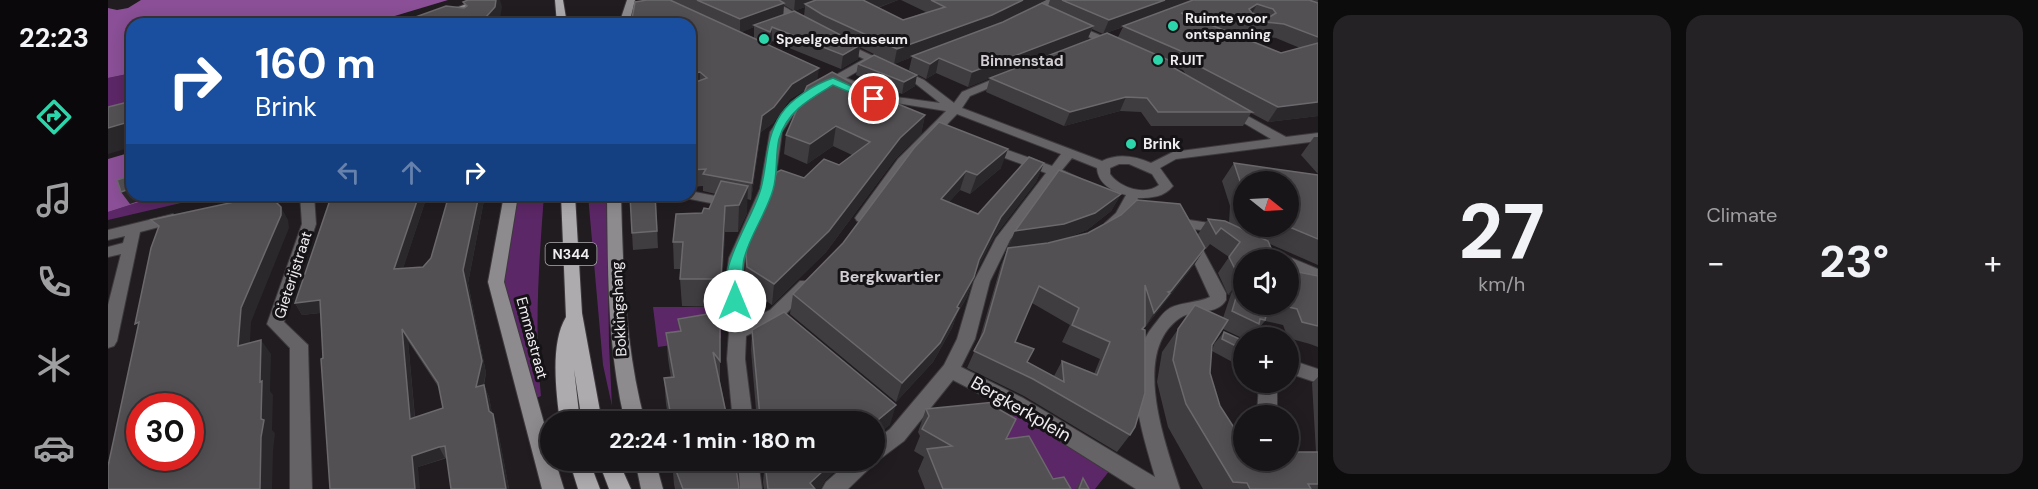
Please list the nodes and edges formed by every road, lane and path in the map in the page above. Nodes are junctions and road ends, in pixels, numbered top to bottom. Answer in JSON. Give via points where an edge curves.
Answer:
{"nodes":[{"id":1,"x":484,"y":0,"type":"edge"},
{"id":2,"x":496,"y":0,"type":"edge"},
{"id":3,"x":559,"y":0,"type":"edge"},
{"id":4,"x":631,"y":0,"type":"edge"},
{"id":5,"x":763,"y":0,"type":"edge"},
{"id":6,"x":1051,"y":0,"type":"edge"},
{"id":7,"x":642,"y":1,"type":"edge"},
{"id":8,"x":808,"y":11,"type":"edge"},
{"id":9,"x":1038,"y":11,"type":"junction"},
{"id":10,"x":437,"y":18,"type":"edge"},
{"id":11,"x":458,"y":18,"type":"edge"},
{"id":12,"x":561,"y":18,"type":"edge"},
{"id":13,"x":626,"y":18,"type":"edge"},
{"id":14,"x":790,"y":19,"type":"junction"},
{"id":15,"x":1018,"y":22,"type":"edge"},
{"id":16,"x":817,"y":33,"type":"edge"},
{"id":17,"x":1121,"y":34,"type":"dead end"},
{"id":18,"x":828,"y":38,"type":"edge"},
{"id":19,"x":1103,"y":40,"type":"junction"},
{"id":20,"x":1083,"y":47,"type":"edge"},
{"id":21,"x":1122,"y":48,"type":"edge"},
{"id":22,"x":871,"y":59,"type":"junction"},
{"id":23,"x":910,"y":61,"type":"edge"},
{"id":24,"x":893,"y":70,"type":"junction"},
{"id":25,"x":1018,"y":73,"type":"edge"},
{"id":26,"x":831,"y":79,"type":"junction"},
{"id":27,"x":1216,"y":103,"type":"edge"},
{"id":28,"x":955,"y":109,"type":"junction"},
{"id":29,"x":906,"y":113,"type":"edge"},
{"id":30,"x":1318,"y":137,"type":"edge"},
{"id":31,"x":969,"y":140,"type":"edge"},
{"id":32,"x":1283,"y":141,"type":"junction"},
{"id":33,"x":1069,"y":153,"type":"junction"},
{"id":34,"x":1103,"y":166,"type":"junction"},
{"id":35,"x":1151,"y":168,"type":"junction"},
{"id":36,"x":1054,"y":172,"type":"junction"},
{"id":37,"x":1082,"y":182,"type":"edge"},
{"id":38,"x":1101,"y":189,"type":"edge"},
{"id":39,"x":1134,"y":193,"type":"junction"},
{"id":40,"x":1156,"y":194,"type":"junction"},
{"id":41,"x":696,"y":196,"type":"edge"},
{"id":42,"x":307,"y":201,"type":"edge"},
{"id":43,"x":510,"y":201,"type":"edge"},
{"id":44,"x":568,"y":201,"type":"edge"},
{"id":45,"x":614,"y":201,"type":"edge"},
{"id":46,"x":758,"y":208,"type":"junction"},
{"id":47,"x":1175,"y":214,"type":"junction"},
{"id":48,"x":188,"y":215,"type":"edge"},
{"id":49,"x":134,"y":228,"type":"junction"},
{"id":50,"x":854,"y":229,"type":"edge"},
{"id":51,"x":1100,"y":232,"type":"edge"},
{"id":52,"x":108,"y":235,"type":"edge"},
{"id":53,"x":129,"y":246,"type":"junction"},
{"id":54,"x":1258,"y":249,"type":"edge"},
{"id":55,"x":108,"y":252,"type":"edge"},
{"id":56,"x":1014,"y":256,"type":"edge"},
{"id":57,"x":993,"y":258,"type":"junction"},
{"id":58,"x":1299,"y":267,"type":"edge"},
{"id":59,"x":817,"y":273,"type":"edge"},
{"id":60,"x":1318,"y":275,"type":"edge"},
{"id":61,"x":574,"y":313,"type":"junction"},
{"id":62,"x":776,"y":314,"type":"junction"},
{"id":63,"x":1173,"y":314,"type":"junction"},
{"id":64,"x":1194,"y":324,"type":"edge"},
{"id":65,"x":794,"y":328,"type":"edge"},
{"id":66,"x":738,"y":332,"type":"junction"},
{"id":67,"x":108,"y":341,"type":"edge"},
{"id":68,"x":950,"y":370,"type":"junction"},
{"id":69,"x":1299,"y":370,"type":"edge"},
{"id":70,"x":1318,"y":376,"type":"edge"},
{"id":71,"x":568,"y":411,"type":"edge"},
{"id":72,"x":590,"y":411,"type":"edge"},
{"id":73,"x":632,"y":411,"type":"edge"},
{"id":74,"x":741,"y":411,"type":"edge"},
{"id":75,"x":885,"y":445,"type":"edge"},
{"id":76,"x":583,"y":471,"type":"edge"},
{"id":77,"x":610,"y":471,"type":"edge"},
{"id":78,"x":648,"y":471,"type":"edge"},
{"id":79,"x":749,"y":471,"type":"edge"},
{"id":80,"x":780,"y":471,"type":"edge"},
{"id":81,"x":854,"y":471,"type":"edge"},
{"id":82,"x":301,"y":489,"type":"edge"},
{"id":83,"x":553,"y":489,"type":"edge"},
{"id":84,"x":589,"y":489,"type":"edge"},
{"id":85,"x":620,"y":489,"type":"edge"},
{"id":86,"x":652,"y":489,"type":"edge"},
{"id":87,"x":751,"y":489,"type":"edge"},
{"id":88,"x":799,"y":489,"type":"edge"},
{"id":89,"x":833,"y":489,"type":"edge"},
{"id":90,"x":1158,"y":489,"type":"edge"},
{"id":91,"x":1168,"y":489,"type":"edge"}],
"edges":[{"from":1,"to":10,"type":"street"},
{"from":2,"to":11,"type":"street"},
{"from":3,"to":12,"type":"main road"},
{"from":4,"to":7,"type":"street"},
{"from":4,"to":13,"type":"street"},
{"from":5,"to":14,"type":"street"},
{"from":6,"to":9,"type":"street"},
{"from":8,"to":14,"type":"street"},
{"from":9,"to":15,"type":"street"},
{"from":9,"to":19,"type":"street"},
{"from":14,"to":16,"type":"street"},
{"from":17,"to":19,"type":"street"},
{"from":18,"to":22,"type":"street"},
{"from":19,"to":20,"type":"street"},
{"from":19,"to":21,"type":"street"},
{"from":22,"to":24,"type":"street"},
{"from":22,"to":26,"type":"street"},
{"from":23,"to":24,"type":"street"},
{"from":24,"to":28,"type":"street","via":[[920,82]]},
{"from":25,"to":28,"type":"street","via":[[966,94]]},
{"from":26,"to":28,"type":"street","via":[[894,100]]},
{"from":26,"to":29,"type":"street"},
{"from":26,"to":46,"type":"street","via":[[795,104],[780,123],[767,189]]},
{"from":27,"to":32,"type":"street"},
{"from":28,"to":33,"type":"street"},
{"from":28,"to":50,"type":"street","via":[[903,162]]},
{"from":30,"to":32,"type":"street"},
{"from":31,"to":36,"type":"street"},
{"from":32,"to":35,"type":"street","via":[[1173,156]]},
{"from":33,"to":34,"type":"street"},
{"from":33,"to":36,"type":"street"},
{"from":34,"to":35,"type":"street","via":[[1126,160]]},
{"from":34,"to":39,"type":"street","via":[[1108,180]]},
{"from":35,"to":40,"type":"street","via":[[1165,182],[1164,189]]},
{"from":36,"to":37,"type":"street"},
{"from":36,"to":57,"type":"street","via":[[1003,238]]},
{"from":38,"to":39,"type":"street"},
{"from":39,"to":40,"type":"street"},
{"from":39,"to":51,"type":"street","via":[[1122,216]]},
{"from":40,"to":47,"type":"street"},
{"from":41,"to":46,"type":"street"},
{"from":42,"to":82,"type":"street","name":"Gieterijstraat","via":[[309,224],[275,324],[298,345]]},
{"from":43,"to":83,"type":"street","name":"Emmastraat","via":[[496,282]]},
{"from":44,"to":61,"type":"main road","name":"Emmastraat","number":"N344"},
{"from":45,"to":73,"type":"street","name":"Bokkingshang","via":[[619,350]]},
{"from":46,"to":66,"type":"street","via":[[734,279]]},
{"from":47,"to":54,"type":"street"},
{"from":47,"to":63,"type":"street","via":[[1218,293],[1218,300]]},
{"from":48,"to":49,"type":"street"},
{"from":49,"to":52,"type":"street"},
{"from":49,"to":53,"type":"street"},
{"from":53,"to":55,"type":"street"},
{"from":53,"to":67,"type":"street"},
{"from":56,"to":57,"type":"street"},
{"from":57,"to":68,"type":"street","via":[[982,281],[966,339]]},
{"from":58,"to":60,"type":"street"},
{"from":59,"to":62,"type":"street"},
{"from":61,"to":71,"type":"main road","name":"Emmastraat","number":"N344","via":[[565,356]]},
{"from":61,"to":72,"type":"main road","name":"Emmastraat","number":"N344"},
{"from":62,"to":65,"type":"street"},
{"from":62,"to":66,"type":"street"},
{"from":63,"to":64,"type":"street"},
{"from":63,"to":91,"type":"street","via":[[1151,343],[1145,368],[1146,399]]},
{"from":66,"to":74,"type":"street"},
{"from":68,"to":75,"type":"street","via":[[900,420],[897,435]]},
{"from":68,"to":90,"type":"street","name":"Bergkerkplein","via":[[1018,404]]},
{"from":69,"to":70,"type":"street"},
{"from":76,"to":84,"type":"main road"},
{"from":77,"to":85,"type":"main road"},
{"from":78,"to":86,"type":"street"},
{"from":79,"to":87,"type":"street"},
{"from":80,"to":88,"type":"street"},
{"from":81,"to":89,"type":"street"}]}
